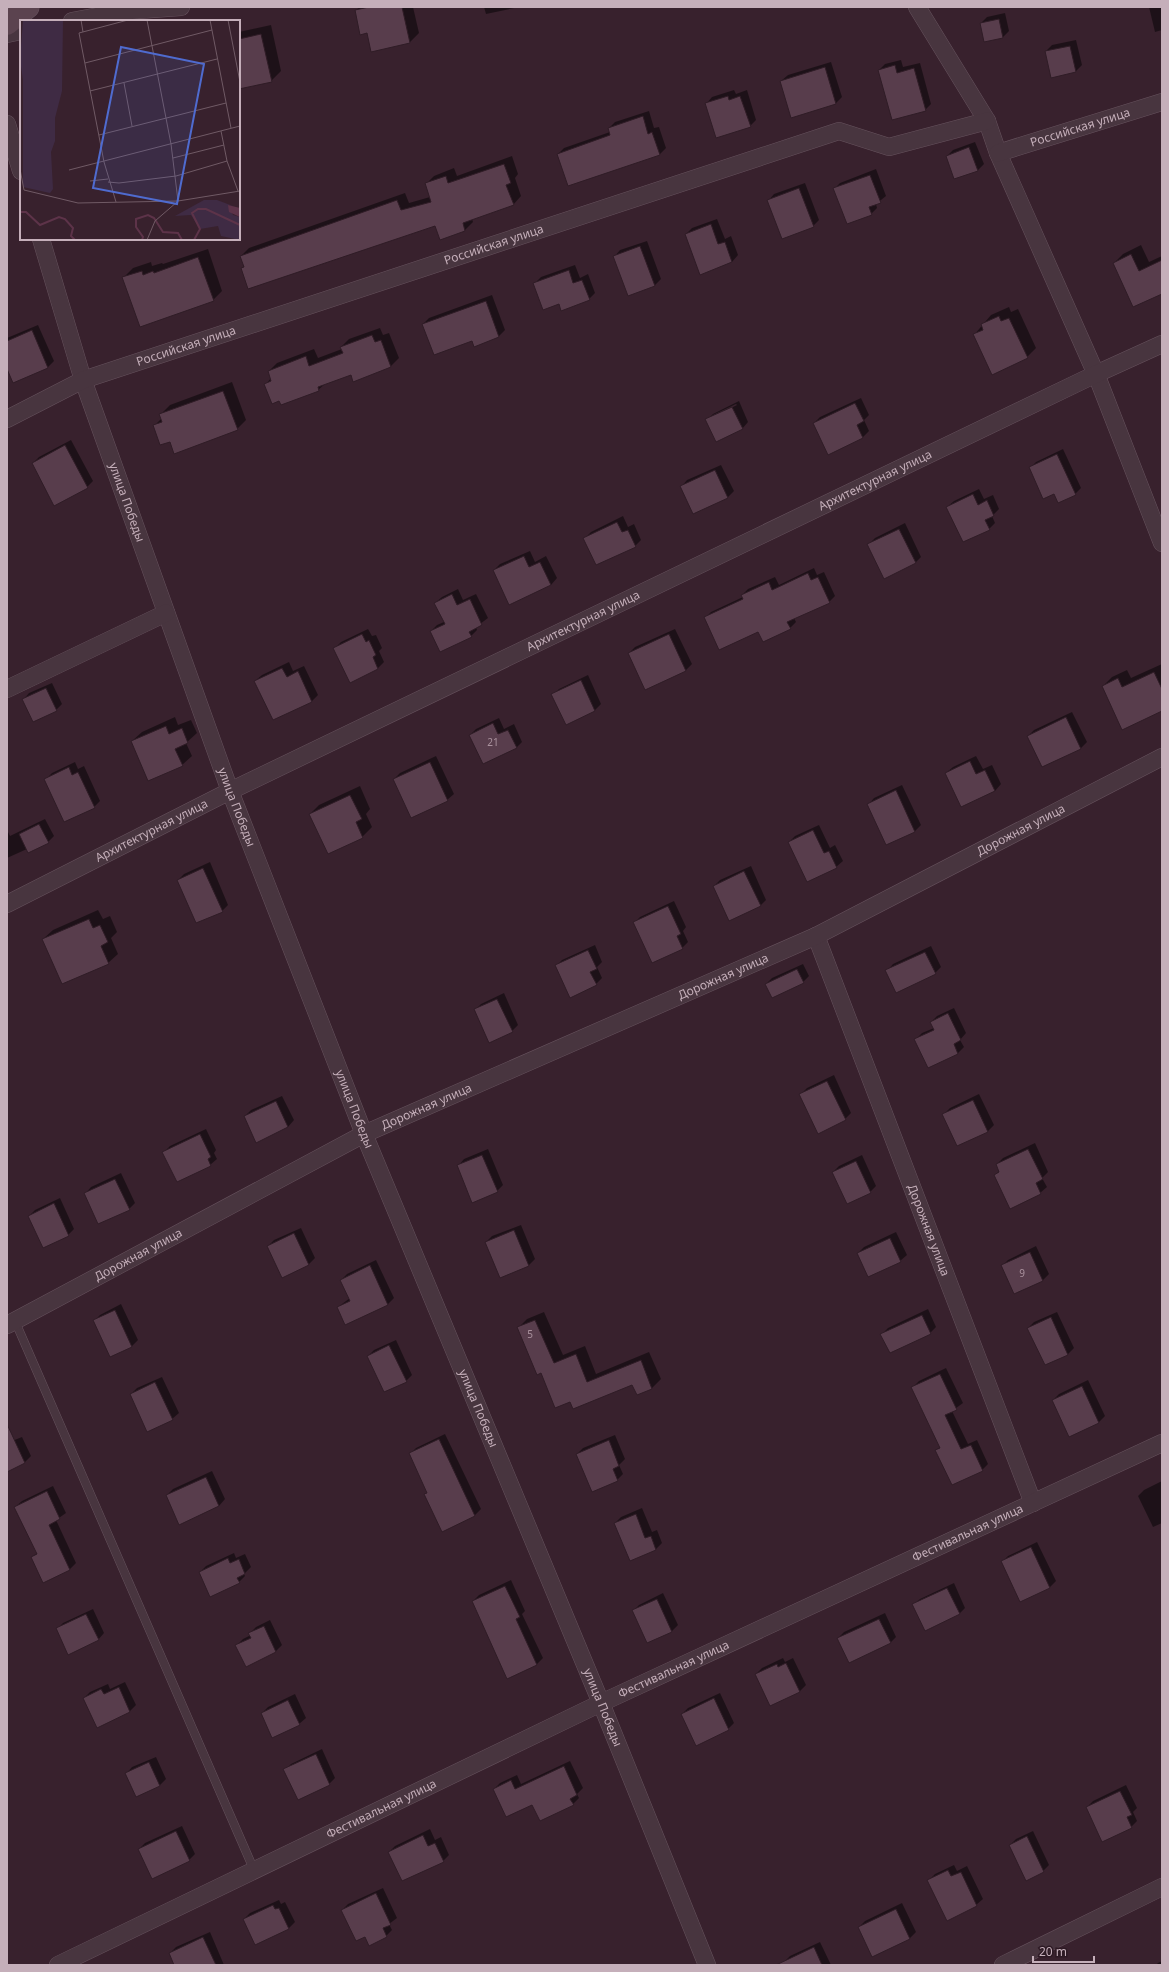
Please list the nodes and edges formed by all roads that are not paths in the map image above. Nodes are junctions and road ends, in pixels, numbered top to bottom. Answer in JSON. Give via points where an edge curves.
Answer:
{"nodes":[{"id":1,"x":28,"y":7,"type":"edge"},
{"id":2,"x":181,"y":7,"type":"edge"},
{"id":3,"x":917,"y":7,"type":"edge"},
{"id":4,"x":77,"y":20,"type":"edge"},
{"id":5,"x":7,"y":24,"type":"edge"},
{"id":6,"x":20,"y":31,"type":"edge"},
{"id":7,"x":7,"y":34,"type":"edge"},
{"id":8,"x":1162,"y":102,"type":"edge"},
{"id":9,"x":987,"y":121,"type":"junction"},
{"id":10,"x":7,"y":124,"type":"edge"},
{"id":11,"x":998,"y":153,"type":"junction"},
{"id":12,"x":20,"y":168,"type":"edge"},
{"id":13,"x":41,"y":240,"type":"edge"},
{"id":14,"x":1162,"y":344,"type":"edge"},
{"id":15,"x":1096,"y":374,"type":"junction"},
{"id":16,"x":84,"y":380,"type":"junction"},
{"id":17,"x":7,"y":419,"type":"edge"},
{"id":18,"x":1162,"y":542,"type":"edge"},
{"id":19,"x":166,"y":613,"type":"junction"},
{"id":20,"x":7,"y":689,"type":"edge"},
{"id":21,"x":1162,"y":757,"type":"edge"},
{"id":22,"x":230,"y":792,"type":"junction"},
{"id":23,"x":7,"y":904,"type":"edge"},
{"id":24,"x":816,"y":936,"type":"junction"},
{"id":25,"x":364,"y":1134,"type":"junction"},
{"id":26,"x":11,"y":1323,"type":"edge"},
{"id":27,"x":1162,"y":1443,"type":"edge"},
{"id":28,"x":1033,"y":1503,"type":"junction"},
{"id":29,"x":601,"y":1703,"type":"junction"},
{"id":30,"x":254,"y":1870,"type":"junction"},
{"id":31,"x":1162,"y":1887,"type":"edge"},
{"id":32,"x":58,"y":1965,"type":"edge"},
{"id":33,"x":707,"y":1965,"type":"edge"},
{"id":34,"x":1003,"y":1965,"type":"edge"}],
"edges":[{"from":1,"to":5,"type":"street"},
{"from":2,"to":4,"type":"street","via":[[125,11]]},
{"from":3,"to":9,"type":"street"},
{"from":6,"to":7,"type":"street"},
{"from":8,"to":11,"type":"street","name":"Российская улица"},
{"from":9,"to":11,"type":"street"},
{"from":9,"to":16,"type":"street","name":"Российская улица","via":[[888,147],[839,131]]},
{"from":10,"to":12,"type":"street"},
{"from":11,"to":15,"type":"street"},
{"from":13,"to":16,"type":"street","name":"улица Победы"},
{"from":14,"to":15,"type":"street","name":"Архитектурная улица"},
{"from":15,"to":18,"type":"street"},
{"from":15,"to":22,"type":"street","name":"Архитектурная улица"},
{"from":16,"to":17,"type":"street","name":"Российская улица"},
{"from":16,"to":19,"type":"street","name":"улица Победы"},
{"from":19,"to":20,"type":"street"},
{"from":19,"to":22,"type":"street","name":"улица Победы"},
{"from":21,"to":24,"type":"street","name":"Дорожная улица"},
{"from":22,"to":23,"type":"street","name":"Архитектурная улица"},
{"from":22,"to":25,"type":"street","name":"улица Победы"},
{"from":24,"to":25,"type":"street","name":"Дорожная улица"},
{"from":24,"to":28,"type":"street","name":"Дорожная улица"},
{"from":25,"to":26,"type":"street","name":"Дорожная улица"},
{"from":25,"to":29,"type":"street","name":"улица Победы"},
{"from":26,"to":30,"type":"lane"},
{"from":27,"to":28,"type":"street","name":"Фестивальная улица"},
{"from":28,"to":29,"type":"street","name":"Фестивальная улица"},
{"from":29,"to":30,"type":"street","name":"Фестивальная улица"},
{"from":29,"to":33,"type":"street","name":"улица Победы"},
{"from":30,"to":32,"type":"street","name":"Фестивальная улица"},
{"from":31,"to":34,"type":"street"}]}
